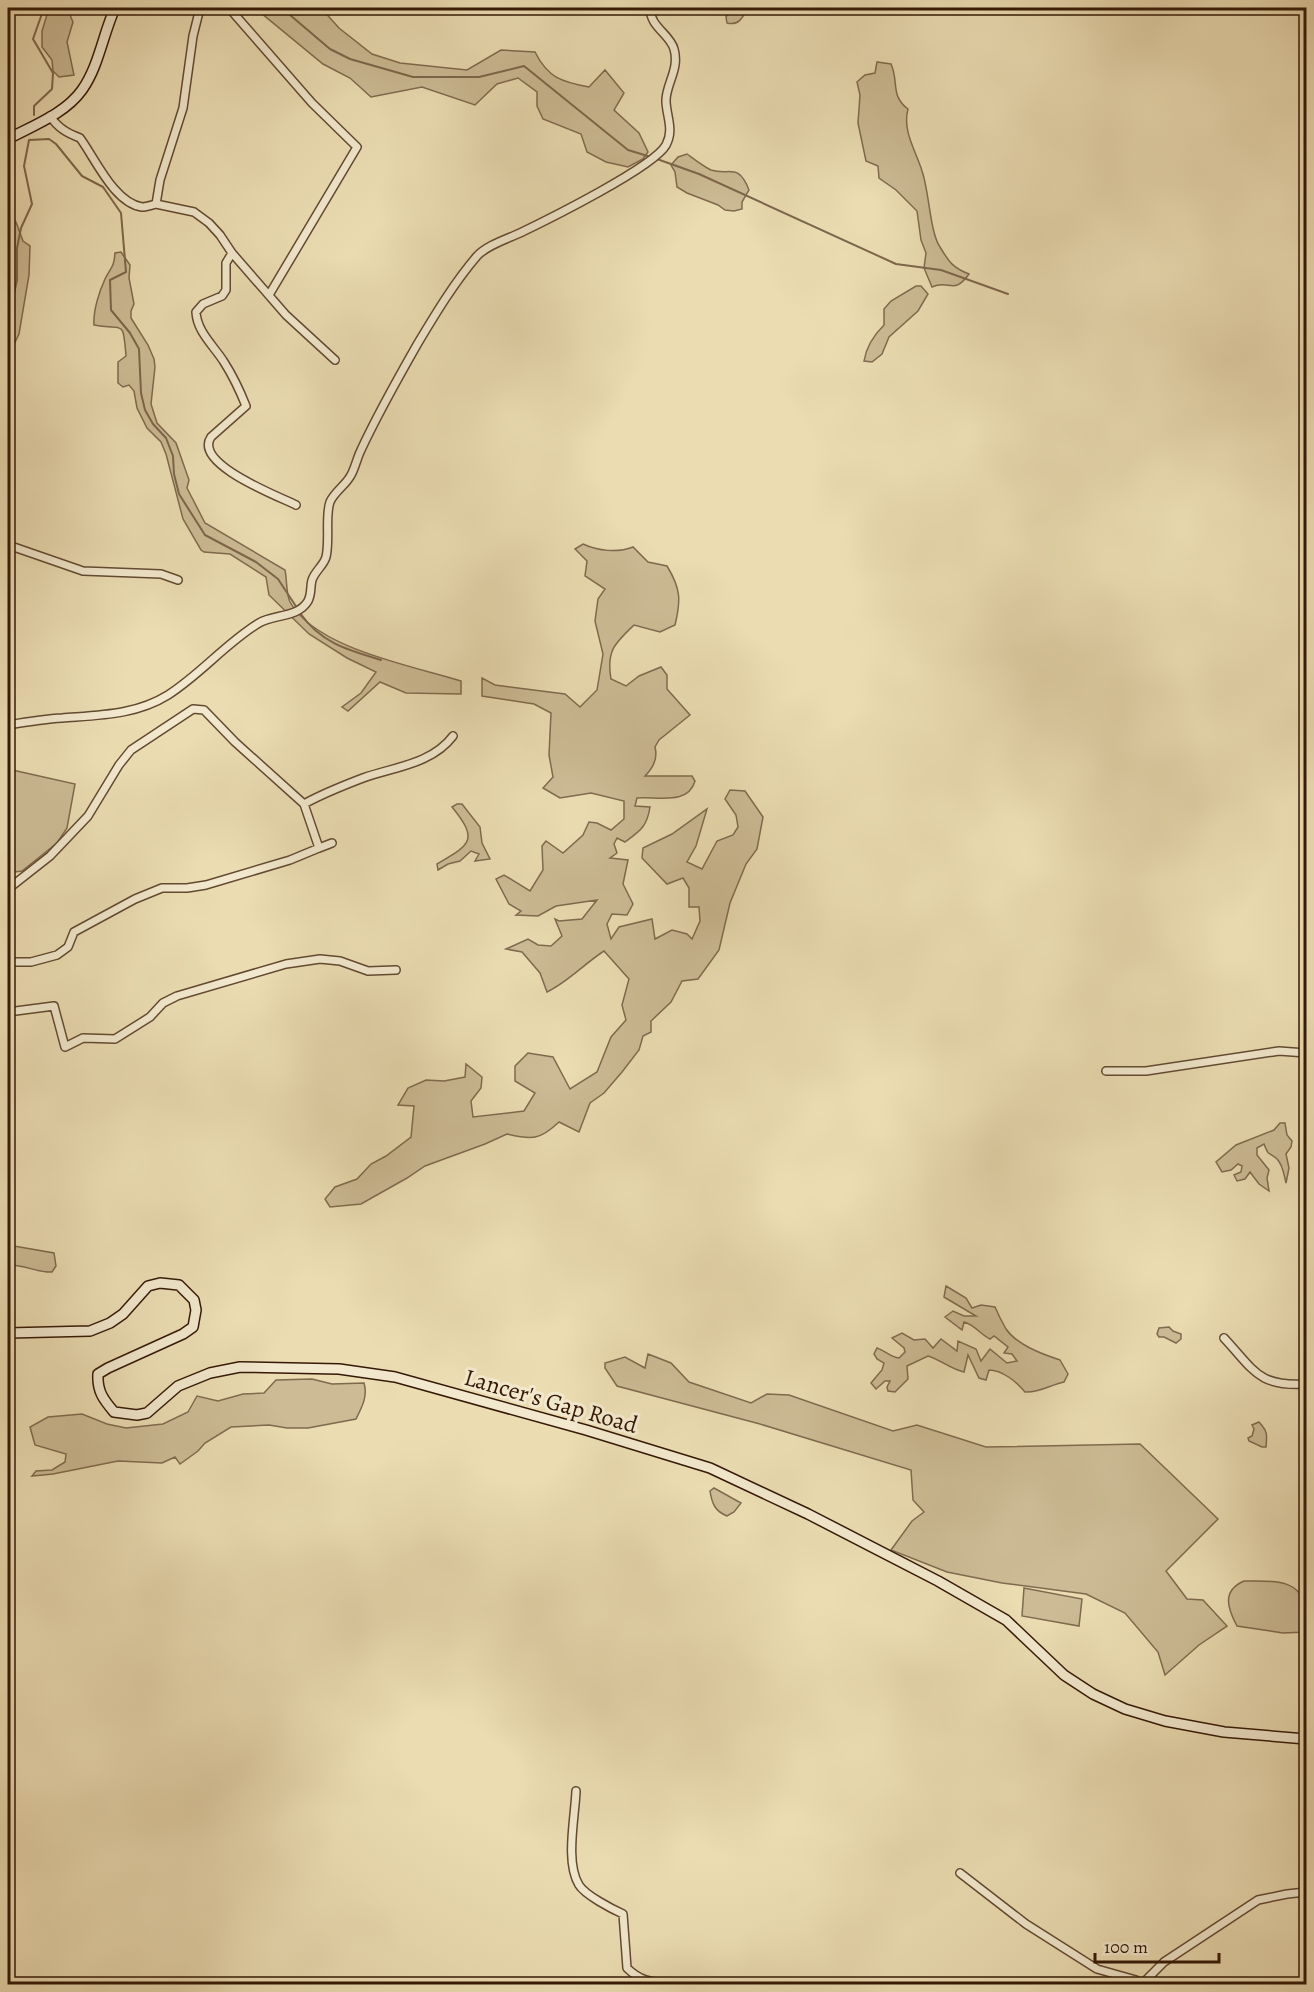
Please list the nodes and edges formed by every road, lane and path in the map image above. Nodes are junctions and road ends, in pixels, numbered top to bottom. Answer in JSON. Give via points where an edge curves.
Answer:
{"nodes":[{"id":1,"x":115,"y":8,"type":"edge"},
{"id":2,"x":200,"y":8,"type":"edge"},
{"id":3,"x":229,"y":8,"type":"edge"},
{"id":4,"x":650,"y":8,"type":"edge"},
{"id":5,"x":50,"y":116,"type":"junction"},
{"id":6,"x":8,"y":139,"type":"edge"},
{"id":7,"x":156,"y":204,"type":"junction"},
{"id":8,"x":232,"y":253,"type":"junction"},
{"id":9,"x":269,"y":295,"type":"junction"},
{"id":10,"x":335,"y":360,"type":"dead end"},
{"id":11,"x":296,"y":505,"type":"dead end"},
{"id":12,"x":8,"y":545,"type":"edge"},
{"id":13,"x":178,"y":580,"type":"dead end"},
{"id":14,"x":8,"y":725,"type":"edge"},
{"id":15,"x":453,"y":736,"type":"dead end"},
{"id":16,"x":304,"y":804,"type":"junction"},
{"id":17,"x":332,"y":843,"type":"dead end"},
{"id":18,"x":319,"y":848,"type":"junction"},
{"id":19,"x":8,"y":889,"type":"edge"},
{"id":20,"x":8,"y":962,"type":"edge"},
{"id":21,"x":396,"y":970,"type":"dead end"},
{"id":22,"x":8,"y":1012,"type":"edge"},
{"id":23,"x":1306,"y":1053,"type":"edge"},
{"id":24,"x":1106,"y":1071,"type":"dead end"},
{"id":25,"x":8,"y":1333,"type":"edge"},
{"id":26,"x":1224,"y":1338,"type":"dead end"},
{"id":27,"x":1306,"y":1384,"type":"edge"},
{"id":28,"x":1306,"y":1739,"type":"edge"},
{"id":29,"x":576,"y":1791,"type":"dead end"},
{"id":30,"x":960,"y":1873,"type":"dead end"},
{"id":31,"x":1306,"y":1892,"type":"edge"},
{"id":32,"x":666,"y":1984,"type":"edge"},
{"id":33,"x":1141,"y":1984,"type":"edge"}],
"edges":[{"from":1,"to":5,"type":"main road","via":[[82,90]]},
{"from":2,"to":7,"type":"street","via":[[183,108]]},
{"from":3,"to":9,"type":"street","via":[[312,104],[357,147]]},
{"from":4,"to":14,"type":"street","via":[[660,31],[674,46],[675,71],[666,100],[670,136],[664,148],[655,159],[620,179],[478,254],[441,304],[393,385],[351,476],[330,502],[326,559],[315,572],[307,602],[288,615],[262,621],[186,683],[146,706],[120,714]]},
{"from":5,"to":6,"type":"main road"},
{"from":5,"to":7,"type":"street","via":[[68,134],[81,138],[107,180],[129,202],[143,207]]},
{"from":7,"to":8,"type":"street","via":[[194,212]]},
{"from":8,"to":9,"type":"street"},
{"from":8,"to":11,"type":"street","via":[[226,263],[226,290],[222,296],[203,304],[196,312],[196,321],[224,361],[246,406],[211,437],[207,448],[231,473]]},
{"from":9,"to":10,"type":"street"},
{"from":12,"to":13,"type":"street","via":[[83,571],[161,574]]},
{"from":15,"to":16,"type":"street","via":[[430,756]]},
{"from":16,"to":18,"type":"street"},
{"from":16,"to":19,"type":"street","via":[[204,710],[193,709],[131,750],[88,816],[50,856]]},
{"from":17,"to":18,"type":"street"},
{"from":18,"to":20,"type":"street","via":[[206,885],[162,888],[82,926],[74,932],[68,947],[57,955],[32,962]]},
{"from":21,"to":22,"type":"street","via":[[368,971],[330,959],[286,964],[170,999],[116,1039],[83,1038],[65,1047],[54,1006]]},
{"from":23,"to":24,"type":"street","via":[[1280,1051],[1146,1071]]},
{"from":25,"to":28,"type":"main road","name":"Lancer's Gap Road","via":[[90,1330],[123,1314],[148,1286],[179,1285],[194,1300],[193,1326],[98,1374],[100,1396],[114,1412],[147,1413],[177,1386],[210,1372],[240,1367],[339,1369],[395,1377],[710,1468],[808,1514],[1006,1620],[1064,1675],[1125,1709],[1224,1732]]},
{"from":26,"to":27,"type":"street","via":[[1260,1378],[1284,1385]]},
{"from":29,"to":32,"type":"street","via":[[572,1838],[574,1870],[580,1886],[622,1914],[627,1968],[647,1982]]},
{"from":30,"to":33,"type":"street","via":[[1026,1924],[1097,1969]]},
{"from":31,"to":33,"type":"street","via":[[1258,1900],[1164,1962]]}]}
